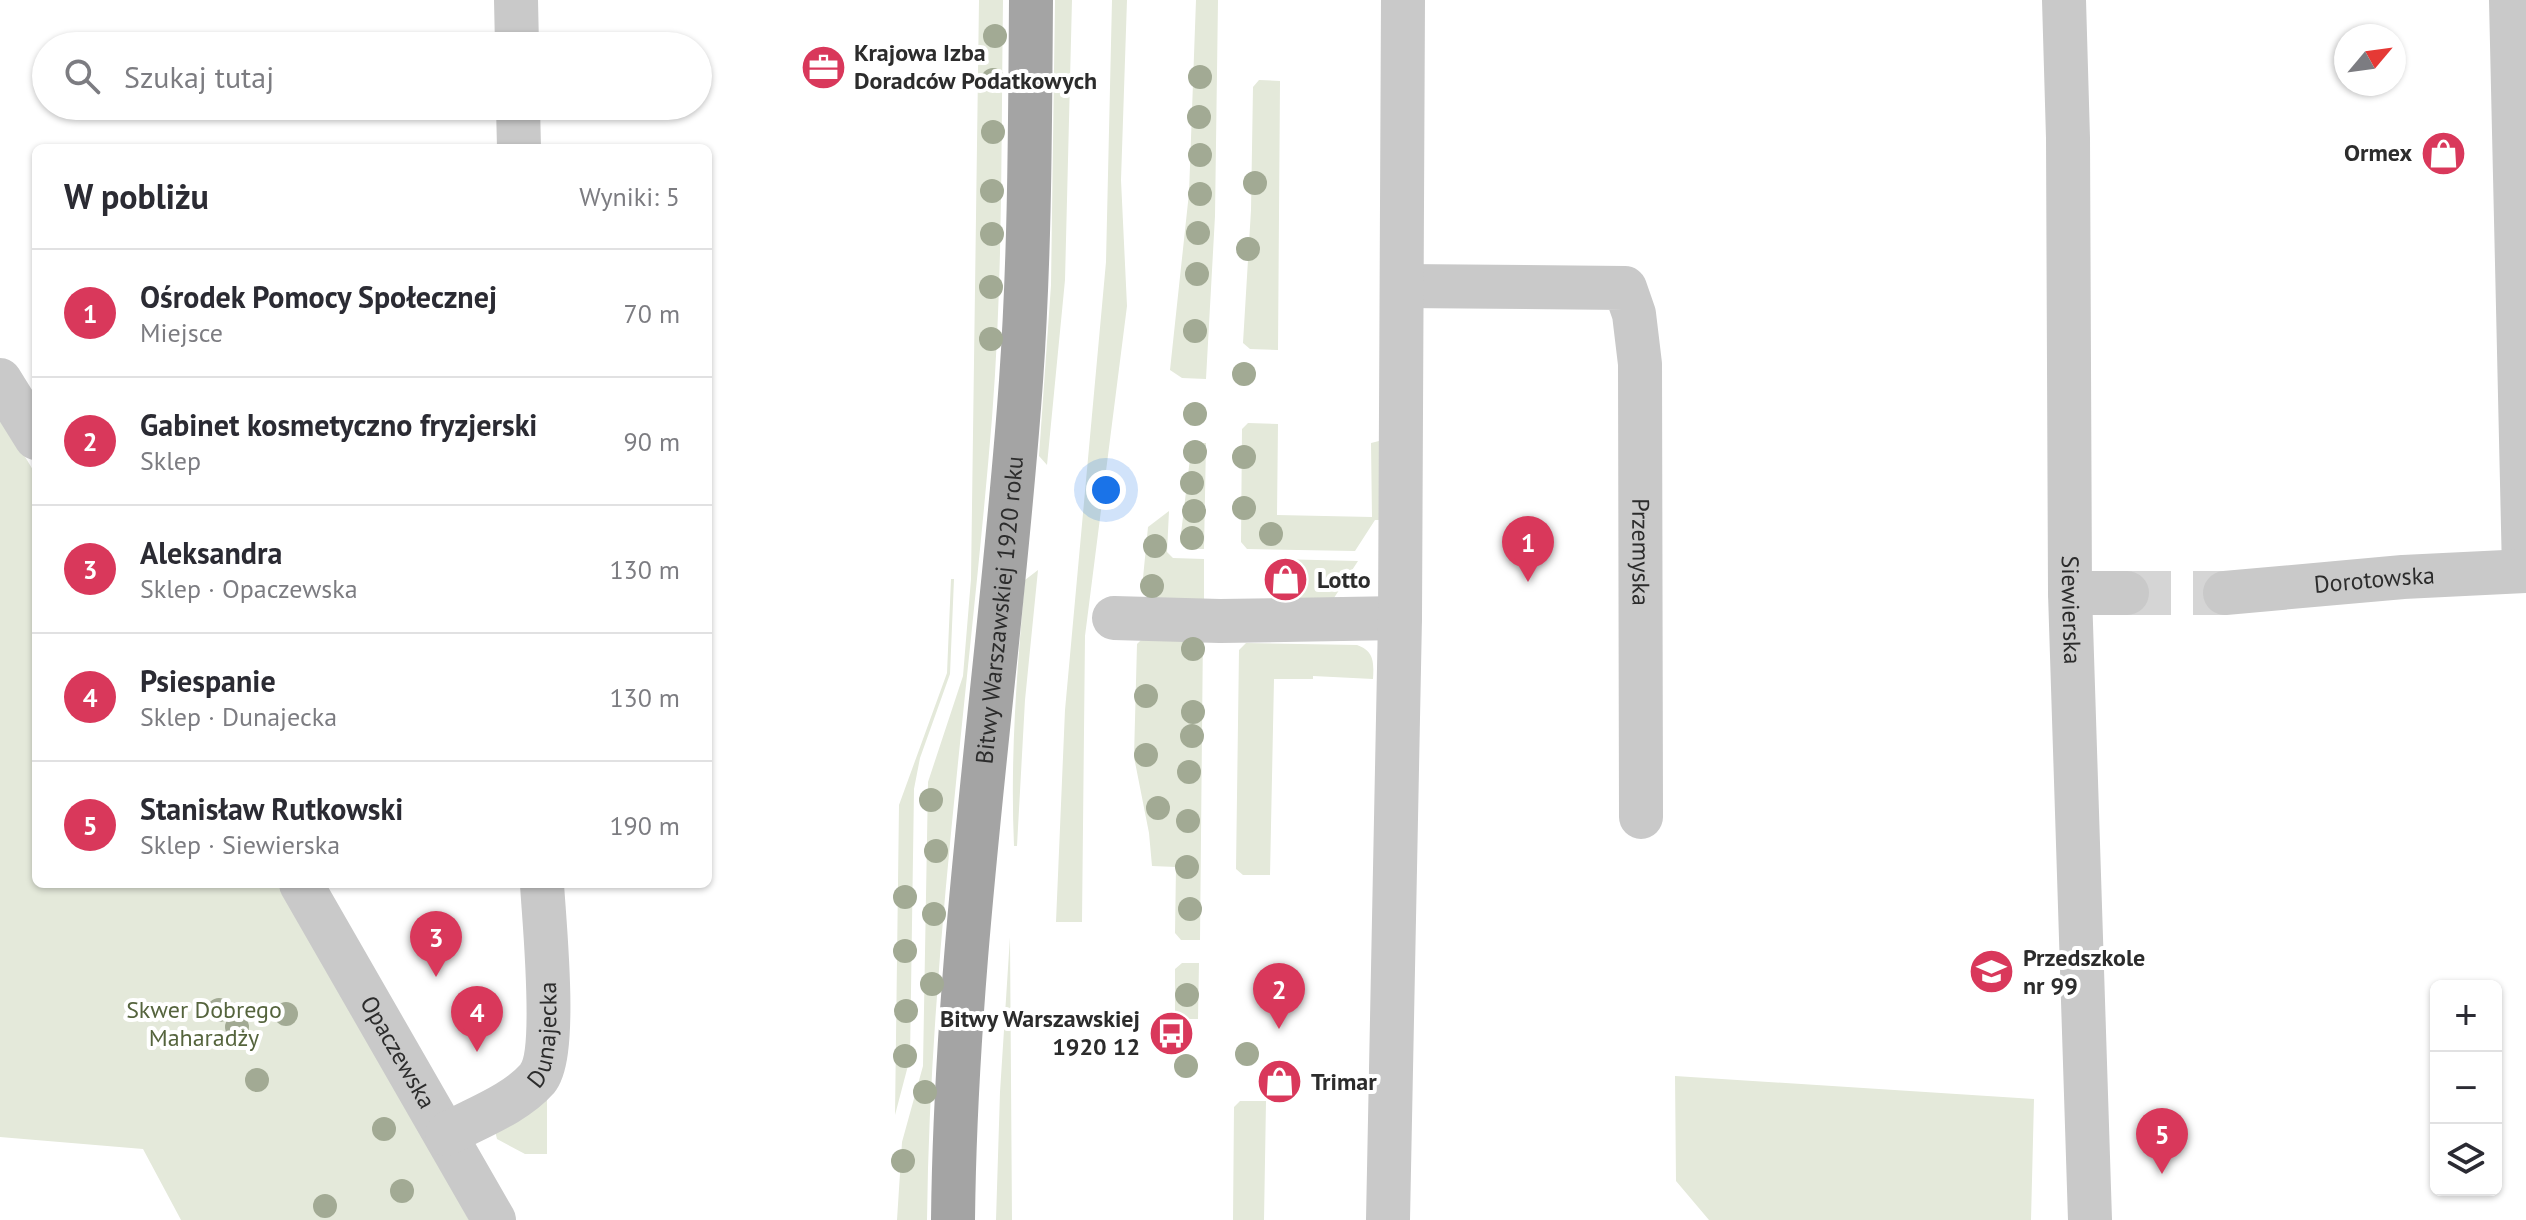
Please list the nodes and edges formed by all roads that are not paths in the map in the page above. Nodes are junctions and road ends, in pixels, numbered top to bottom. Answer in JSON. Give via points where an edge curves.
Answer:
{"nodes":[{"id":1,"x":516,"y":0,"type":"edge"},
{"id":2,"x":1031,"y":0,"type":"edge"},
{"id":3,"x":1403,"y":0,"type":"edge"},
{"id":4,"x":2064,"y":0,"type":"edge"},
{"id":5,"x":2511,"y":0,"type":"edge"},
{"id":6,"x":517,"y":32,"type":"edge"},
{"id":7,"x":518,"y":120,"type":"edge"},
{"id":8,"x":519,"y":144,"type":"edge"},
{"id":9,"x":1403,"y":286,"type":"junction"},
{"id":10,"x":0,"y":380,"type":"edge"},
{"id":11,"x":32,"y":432,"type":"edge"},
{"id":12,"x":2525,"y":571,"type":"edge"},
{"id":13,"x":2070,"y":593,"type":"junction"},
{"id":14,"x":2127,"y":593,"type":"tunnel mouth"},
{"id":15,"x":2225,"y":593,"type":"tunnel mouth"},
{"id":16,"x":1114,"y":618,"type":"dead end"},
{"id":17,"x":1400,"y":618,"type":"junction"},
{"id":18,"x":1641,"y":817,"type":"dead end"},
{"id":19,"x":303,"y":888,"type":"edge"},
{"id":20,"x":542,"y":888,"type":"edge"},
{"id":21,"x":447,"y":1134,"type":"junction"},
{"id":22,"x":494,"y":1220,"type":"edge"},
{"id":23,"x":953,"y":1220,"type":"edge"},
{"id":24,"x":1388,"y":1220,"type":"edge"},
{"id":25,"x":2090,"y":1220,"type":"edge"}],
"edges":[{"from":1,"to":6,"type":"street"},
{"from":2,"to":23,"type":"main road","name":"Bitwy Warszawskiej 1920 roku","via":[[1021,382],[965,936]]},
{"from":3,"to":9,"type":"street"},
{"from":4,"to":13,"type":"street","name":"Siewierska"},
{"from":5,"to":12,"type":"street"},
{"from":7,"to":8,"type":"street"},
{"from":9,"to":17,"type":"street"},
{"from":9,"to":18,"type":"street","name":"Przemyska","via":[[1625,288],[1640,364]]},
{"from":10,"to":11,"type":"street"},
{"from":12,"to":15,"type":"street","name":"Dorotowska"},
{"from":13,"to":14,"type":"street"},
{"from":13,"to":25,"type":"street","name":"Siewierska"},
{"from":16,"to":17,"type":"street"},
{"from":17,"to":24,"type":"street"},
{"from":19,"to":21,"type":"street","name":"Opaczewska"},
{"from":20,"to":21,"type":"street","name":"Dunajecka","via":[[546,1064],[523,1091]]},
{"from":21,"to":22,"type":"street","name":"Opaczewska"}]}
